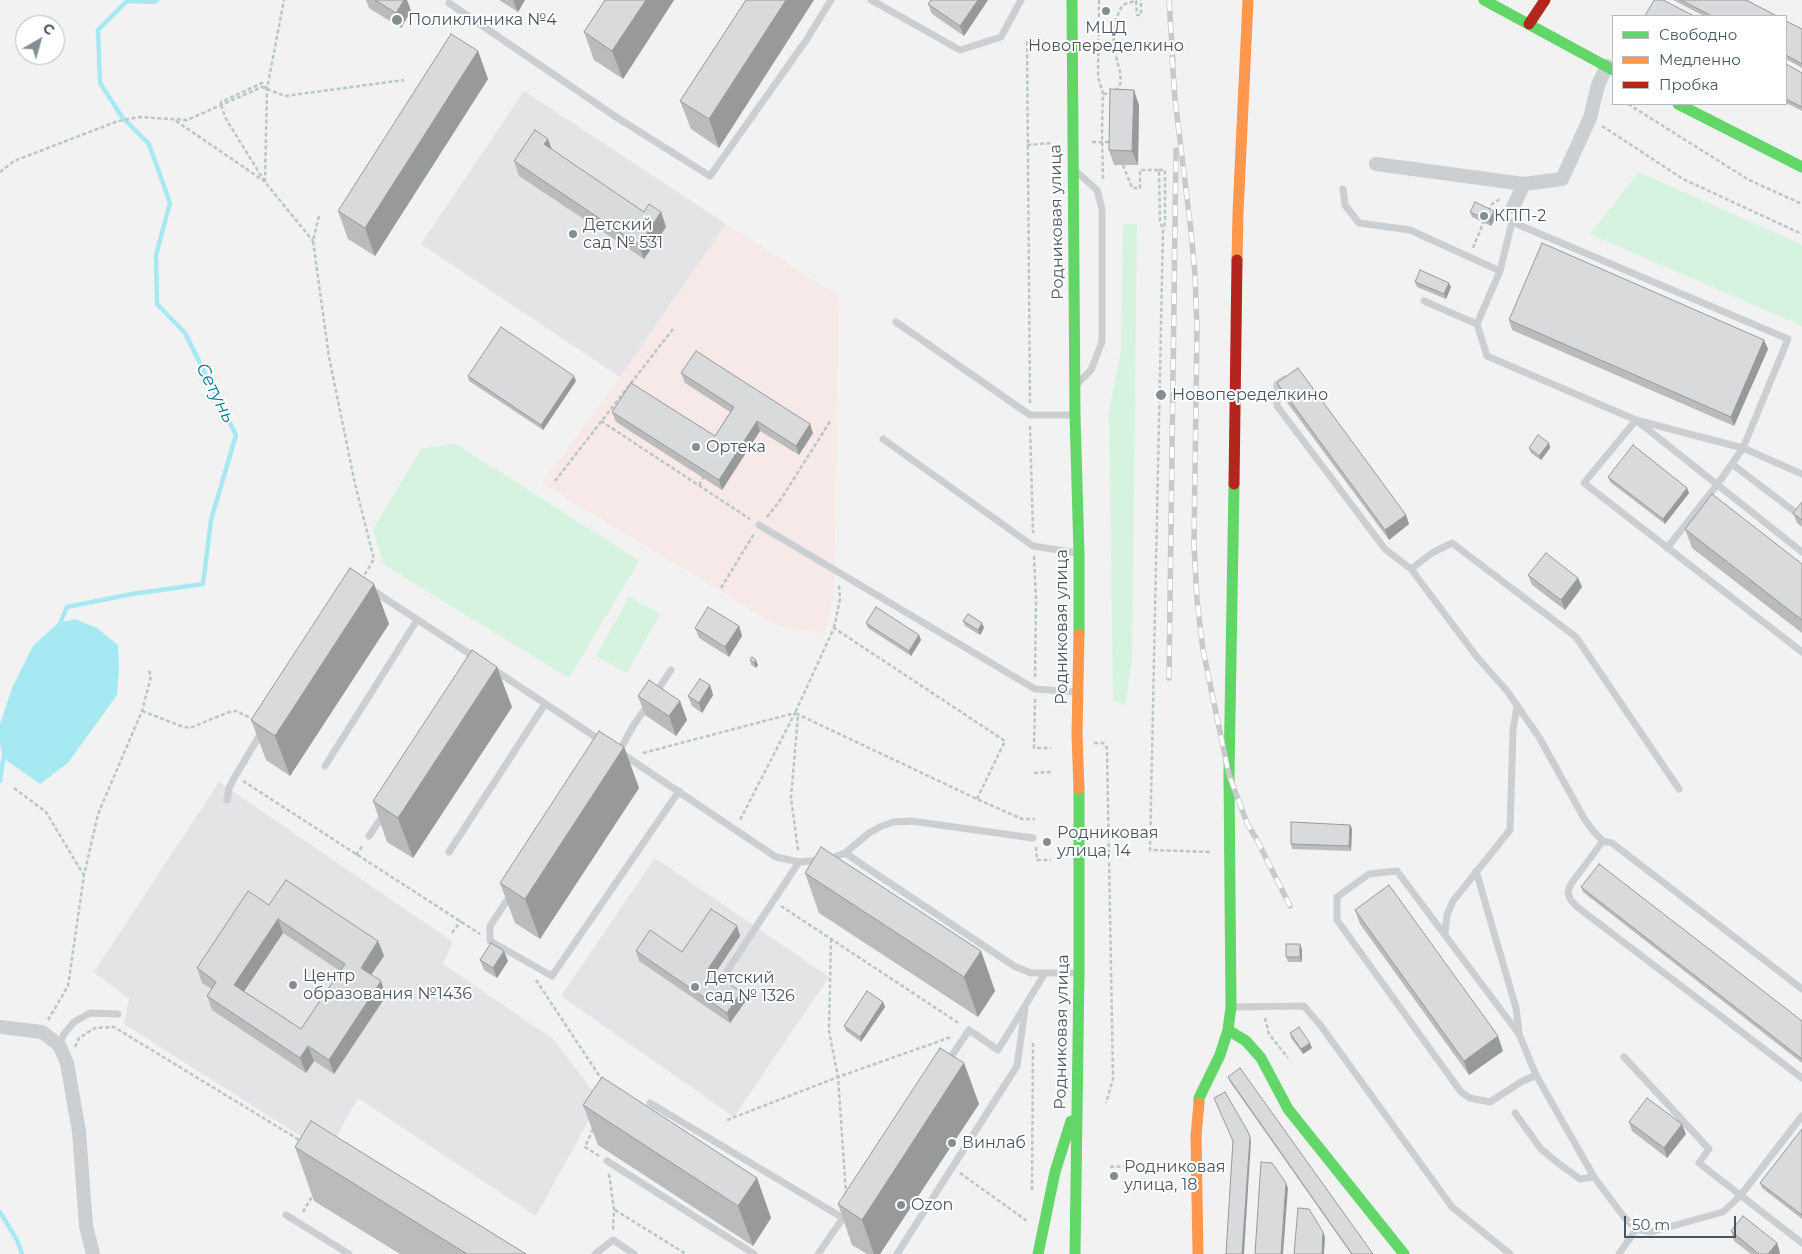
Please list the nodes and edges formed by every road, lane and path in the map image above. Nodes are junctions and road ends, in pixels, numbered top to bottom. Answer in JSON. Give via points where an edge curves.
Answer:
{"nodes":[{"id":1,"x":284,"y":0,"type":"edge"},
{"id":2,"x":831,"y":0,"type":"edge"},
{"id":3,"x":871,"y":0,"type":"edge"},
{"id":4,"x":1021,"y":0,"type":"edge"},
{"id":5,"x":1072,"y":0,"type":"edge"},
{"id":6,"x":1099,"y":0,"type":"edge"},
{"id":7,"x":1142,"y":0,"type":"edge"},
{"id":8,"x":1248,"y":0,"type":"edge"},
{"id":9,"x":1484,"y":0,"type":"edge"},
{"id":10,"x":1545,"y":0,"type":"edge"},
{"id":11,"x":1126,"y":1,"type":"edge"},
{"id":12,"x":449,"y":3,"type":"dead end"},
{"id":13,"x":1529,"y":24,"type":"junction"},
{"id":14,"x":1043,"y":40,"type":"dead end"},
{"id":15,"x":1610,"y":68,"type":"edge"},
{"id":16,"x":404,"y":80,"type":"dead end"},
{"id":17,"x":267,"y":89,"type":"junction"},
{"id":18,"x":1112,"y":93,"type":"junction"},
{"id":19,"x":1103,"y":94,"type":"junction"},
{"id":20,"x":1113,"y":100,"type":"edge"},
{"id":21,"x":221,"y":105,"type":"junction"},
{"id":22,"x":1630,"y":105,"type":"edge"},
{"id":23,"x":1680,"y":105,"type":"edge"},
{"id":24,"x":1590,"y":118,"type":"junction"},
{"id":25,"x":174,"y":119,"type":"junction"},
{"id":26,"x":1112,"y":139,"type":"edge"},
{"id":27,"x":1092,"y":142,"type":"dead end"},
{"id":28,"x":1102,"y":142,"type":"junction"},
{"id":29,"x":1051,"y":144,"type":"dead end"},
{"id":30,"x":1027,"y":146,"type":"junction"},
{"id":31,"x":1376,"y":164,"type":"dead end"},
{"id":32,"x":1123,"y":165,"type":"dead end"},
{"id":33,"x":1802,"y":167,"type":"edge"},
{"id":34,"x":1072,"y":168,"type":"junction"},
{"id":35,"x":0,"y":172,"type":"edge"},
{"id":36,"x":265,"y":182,"type":"junction"},
{"id":37,"x":1524,"y":184,"type":"junction"},
{"id":38,"x":1103,"y":186,"type":"dead end"},
{"id":39,"x":1343,"y":188,"type":"dead end"},
{"id":40,"x":1500,"y":199,"type":"dead end"},
{"id":41,"x":1802,"y":204,"type":"edge"},
{"id":42,"x":1513,"y":207,"type":"joint"},
{"id":43,"x":319,"y":216,"type":"dead end"},
{"id":44,"x":1512,"y":222,"type":"junction"},
{"id":45,"x":1802,"y":234,"type":"edge"},
{"id":46,"x":313,"y":241,"type":"junction"},
{"id":47,"x":1469,"y":257,"type":"junction"},
{"id":48,"x":1500,"y":271,"type":"junction"},
{"id":49,"x":1424,"y":301,"type":"dead end"},
{"id":50,"x":896,"y":322,"type":"dead end"},
{"id":51,"x":1476,"y":324,"type":"junction"},
{"id":52,"x":673,"y":329,"type":"dead end"},
{"id":53,"x":1289,"y":376,"type":"edge"},
{"id":54,"x":1075,"y":387,"type":"junction"},
{"id":55,"x":616,"y":402,"type":"junction"},
{"id":56,"x":623,"y":407,"type":"edge"},
{"id":57,"x":1030,"y":415,"type":"junction"},
{"id":58,"x":1075,"y":415,"type":"junction"},
{"id":59,"x":831,"y":420,"type":"dead end"},
{"id":60,"x":1636,"y":420,"type":"junction"},
{"id":61,"x":601,"y":421,"type":"junction"},
{"id":62,"x":883,"y":439,"type":"dead end"},
{"id":63,"x":1743,"y":448,"type":"junction"},
{"id":64,"x":1732,"y":464,"type":"junction"},
{"id":65,"x":1802,"y":474,"type":"edge"},
{"id":66,"x":704,"y":478,"type":"edge"},
{"id":67,"x":555,"y":482,"type":"dead end"},
{"id":68,"x":699,"y":485,"type":"junction"},
{"id":69,"x":1717,"y":486,"type":"junction"},
{"id":70,"x":1795,"y":512,"type":"edge"},
{"id":71,"x":759,"y":525,"type":"junction"},
{"id":72,"x":1033,"y":546,"type":"junction"},
{"id":73,"x":1667,"y":548,"type":"junction"},
{"id":74,"x":1802,"y":552,"type":"edge"},
{"id":75,"x":1080,"y":553,"type":"junction"},
{"id":76,"x":1411,"y":569,"type":"junction"},
{"id":77,"x":839,"y":571,"type":"junction"},
{"id":78,"x":364,"y":586,"type":"joint"},
{"id":79,"x":721,"y":588,"type":"dead end"},
{"id":80,"x":417,"y":620,"type":"junction"},
{"id":81,"x":834,"y":628,"type":"junction"},
{"id":82,"x":1802,"y":652,"type":"edge"},
{"id":83,"x":148,"y":669,"type":"dead end"},
{"id":84,"x":671,"y":670,"type":"dead end"},
{"id":85,"x":1035,"y":689,"type":"junction"},
{"id":86,"x":1079,"y":692,"type":"junction"},
{"id":87,"x":545,"y":704,"type":"junction"},
{"id":88,"x":1517,"y":706,"type":"junction"},
{"id":89,"x":142,"y":710,"type":"junction"},
{"id":90,"x":796,"y":714,"type":"junction"},
{"id":91,"x":256,"y":721,"type":"edge"},
{"id":92,"x":265,"y":726,"type":"edge"},
{"id":93,"x":1092,"y":743,"type":"dead end"},
{"id":94,"x":1051,"y":748,"type":"dead end"},
{"id":95,"x":614,"y":749,"type":"junction"},
{"id":96,"x":325,"y":766,"type":"dead end"},
{"id":97,"x":1051,"y":772,"type":"dead end"},
{"id":98,"x":1034,"y":773,"type":"dead end"},
{"id":99,"x":236,"y":776,"type":"junction"},
{"id":100,"x":14,"y":788,"type":"dead end"},
{"id":101,"x":1679,"y":789,"type":"dead end"},
{"id":102,"x":679,"y":792,"type":"junction"},
{"id":103,"x":977,"y":799,"type":"junction"},
{"id":104,"x":227,"y":800,"type":"dead end"},
{"id":105,"x":386,"y":811,"type":"edge"},
{"id":106,"x":1035,"y":819,"type":"dead end"},
{"id":107,"x":736,"y":830,"type":"junction"},
{"id":108,"x":369,"y":836,"type":"dead end"},
{"id":109,"x":1033,"y":838,"type":"joint"},
{"id":110,"x":1603,"y":841,"type":"junction"},
{"id":111,"x":449,"y":852,"type":"dead end"},
{"id":112,"x":1212,"y":852,"type":"dead end"},
{"id":113,"x":845,"y":854,"type":"junction"},
{"id":114,"x":1051,"y":860,"type":"dead end"},
{"id":115,"x":800,"y":862,"type":"junction"},
{"id":116,"x":1476,"y":871,"type":"junction"},
{"id":117,"x":84,"y":875,"type":"junction"},
{"id":118,"x":518,"y":885,"type":"edge"},
{"id":119,"x":773,"y":901,"type":"junction"},
{"id":120,"x":461,"y":921,"type":"junction"},
{"id":121,"x":452,"y":933,"type":"dead end"},
{"id":122,"x":1445,"y":934,"type":"junction"},
{"id":123,"x":830,"y":939,"type":"junction"},
{"id":124,"x":490,"y":941,"type":"junction"},
{"id":125,"x":521,"y":958,"type":"junction"},
{"id":126,"x":727,"y":971,"type":"dead end"},
{"id":127,"x":1045,"y":973,"type":"junction"},
{"id":128,"x":1079,"y":973,"type":"junction"},
{"id":129,"x":1802,"y":989,"type":"edge"},
{"id":130,"x":1026,"y":1006,"type":"junction"},
{"id":131,"x":1232,"y":1007,"type":"junction"},
{"id":132,"x":118,"y":1014,"type":"dead end"},
{"id":133,"x":1265,"y":1018,"type":"dead end"},
{"id":134,"x":0,"y":1027,"type":"edge"},
{"id":135,"x":969,"y":1030,"type":"junction"},
{"id":136,"x":1228,"y":1030,"type":"junction"},
{"id":137,"x":42,"y":1032,"type":"junction"},
{"id":138,"x":1519,"y":1034,"type":"junction"},
{"id":139,"x":59,"y":1045,"type":"junction"},
{"id":140,"x":1624,"y":1057,"type":"dead end"},
{"id":141,"x":1288,"y":1058,"type":"dead end"},
{"id":142,"x":67,"y":1064,"type":"junction"},
{"id":143,"x":1032,"y":1067,"type":"dead end"},
{"id":144,"x":942,"y":1071,"type":"edge"},
{"id":145,"x":1536,"y":1074,"type":"junction"},
{"id":146,"x":838,"y":1077,"type":"junction"},
{"id":147,"x":1802,"y":1078,"type":"edge"},
{"id":148,"x":602,"y":1080,"type":"edge"},
{"id":149,"x":1077,"y":1100,"type":"junction"},
{"id":150,"x":650,"y":1103,"type":"dead end"},
{"id":151,"x":1106,"y":1103,"type":"dead end"},
{"id":152,"x":1515,"y":1113,"type":"dead end"},
{"id":153,"x":1802,"y":1116,"type":"edge"},
{"id":154,"x":727,"y":1120,"type":"dead end"},
{"id":155,"x":597,"y":1122,"type":"edge"},
{"id":156,"x":301,"y":1141,"type":"edge"},
{"id":157,"x":608,"y":1161,"type":"junction"},
{"id":158,"x":1186,"y":1163,"type":"dead end"},
{"id":159,"x":1110,"y":1167,"type":"dead end"},
{"id":160,"x":953,"y":1168,"type":"junction"},
{"id":161,"x":1594,"y":1177,"type":"junction"},
{"id":162,"x":315,"y":1192,"type":"edge"},
{"id":163,"x":1032,"y":1195,"type":"dead end"},
{"id":164,"x":1740,"y":1196,"type":"junction"},
{"id":165,"x":854,"y":1201,"type":"edge"},
{"id":166,"x":614,"y":1209,"type":"junction"},
{"id":167,"x":286,"y":1215,"type":"dead end"},
{"id":168,"x":843,"y":1218,"type":"junction"},
{"id":169,"x":297,"y":1222,"type":"junction"},
{"id":170,"x":1032,"y":1224,"type":"dead end"},
{"id":171,"x":1636,"y":1229,"type":"junction"},
{"id":172,"x":613,"y":1240,"type":"junction"},
{"id":173,"x":1802,"y":1243,"type":"edge"},
{"id":174,"x":93,"y":1254,"type":"edge"},
{"id":175,"x":349,"y":1254,"type":"edge"},
{"id":176,"x":595,"y":1254,"type":"edge"},
{"id":177,"x":634,"y":1254,"type":"edge"},
{"id":178,"x":686,"y":1254,"type":"edge"},
{"id":179,"x":754,"y":1254,"type":"edge"},
{"id":180,"x":818,"y":1254,"type":"edge"},
{"id":181,"x":897,"y":1254,"type":"edge"},
{"id":182,"x":1038,"y":1254,"type":"edge"},
{"id":183,"x":1075,"y":1254,"type":"edge"},
{"id":184,"x":1198,"y":1254,"type":"edge"},
{"id":185,"x":1404,"y":1254,"type":"edge"},
{"id":186,"x":1510,"y":1254,"type":"edge"},
{"id":187,"x":1619,"y":1254,"type":"edge"}],
"edges":[{"from":1,"to":17,"type":"path"},
{"from":2,"to":12,"type":"lane","via":[[710,176],[616,117]]},
{"from":3,"to":4,"type":"lane","via":[[960,50],[1001,37]]},
{"from":5,"to":34,"type":"street","name":"Родниковая улица"},
{"from":6,"to":19,"type":"path","via":[[1098,77]]},
{"from":7,"to":11,"type":"path","via":[[1141,15],[1137,15],[1136,1]]},
{"from":8,"to":131,"type":"street","via":[[1238,242],[1229,775]]},
{"from":9,"to":13,"type":"street"},
{"from":10,"to":13,"type":"street"},
{"from":11,"to":18,"type":"path","via":[[1116,19],[1113,45],[1121,82]]},
{"from":13,"to":15,"type":"street"},
{"from":14,"to":30,"type":"path","via":[[1027,42]]},
{"from":15,"to":24,"type":"street","via":[[1598,86]]},
{"from":16,"to":17,"type":"path","via":[[285,96]]},
{"from":17,"to":21,"type":"path","via":[[262,87]]},
{"from":17,"to":36,"type":"path"},
{"from":18,"to":19,"type":"path"},
{"from":18,"to":20,"type":"path"},
{"from":19,"to":28,"type":"path"},
{"from":21,"to":25,"type":"path","via":[[187,120]]},
{"from":21,"to":36,"type":"path","via":[[226,119]]},
{"from":22,"to":41,"type":"path","via":[[1749,180]]},
{"from":23,"to":33,"type":"street"},
{"from":24,"to":37,"type":"street","via":[[1562,178]]},
{"from":24,"to":45,"type":"path","via":[[1683,179]]},
{"from":25,"to":35,"type":"path","via":[[139,116],[118,121],[14,161]]},
{"from":25,"to":36,"type":"path"},
{"from":26,"to":28,"type":"path","via":[[1112,142]]},
{"from":27,"to":28,"type":"path"},
{"from":28,"to":38,"type":"path"},
{"from":29,"to":30,"type":"path"},
{"from":30,"to":57,"type":"path"},
{"from":31,"to":37,"type":"street"},
{"from":32,"to":112,"type":"path","via":[[1132,188],[1140,188],[1140,170],[1159,170],[1163,230],[1150,850]]},
{"from":34,"to":54,"type":"street","name":"Родниковая улица"},
{"from":34,"to":54,"type":"lane","via":[[1097,190],[1102,209],[1102,342],[1091,370]]},
{"from":36,"to":46,"type":"path"},
{"from":37,"to":42,"type":"street"},
{"from":39,"to":47,"type":"lane","via":[[1345,205],[1359,223],[1410,230]]},
{"from":40,"to":47,"type":"path","via":[[1492,204]]},
{"from":42,"to":44,"type":"lane"},
{"from":43,"to":46,"type":"path"},
{"from":44,"to":48,"type":"lane"},
{"from":44,"to":63,"type":"lane","via":[[1788,339]]},
{"from":46,"to":78,"type":"path","via":[[329,356],[374,559],[361,582]]},
{"from":47,"to":48,"type":"lane"},
{"from":48,"to":51,"type":"lane"},
{"from":49,"to":51,"type":"lane"},
{"from":50,"to":57,"type":"lane"},
{"from":51,"to":60,"type":"lane","via":[[1487,356]]},
{"from":52,"to":55,"type":"path"},
{"from":53,"to":76,"type":"lane","via":[[1277,384],[1277,406],[1385,549]]},
{"from":54,"to":58,"type":"street","name":"Родниковая улица"},
{"from":55,"to":56,"type":"path"},
{"from":55,"to":61,"type":"path"},
{"from":57,"to":58,"type":"lane"},
{"from":57,"to":72,"type":"path"},
{"from":58,"to":75,"type":"street","name":"Родниковая улица"},
{"from":59,"to":71,"type":"path","via":[[780,502]]},
{"from":60,"to":63,"type":"lane"},
{"from":60,"to":69,"type":"lane"},
{"from":60,"to":73,"type":"lane","via":[[1584,483]]},
{"from":61,"to":67,"type":"path"},
{"from":61,"to":68,"type":"path"},
{"from":62,"to":72,"type":"lane"},
{"from":63,"to":64,"type":"lane"},
{"from":63,"to":65,"type":"lane"},
{"from":64,"to":69,"type":"lane"},
{"from":64,"to":70,"type":"lane"},
{"from":66,"to":68,"type":"path"},
{"from":68,"to":71,"type":"path"},
{"from":69,"to":73,"type":"lane"},
{"from":69,"to":74,"type":"lane"},
{"from":71,"to":77,"type":"lane"},
{"from":71,"to":79,"type":"path"},
{"from":72,"to":75,"type":"lane"},
{"from":72,"to":85,"type":"path"},
{"from":73,"to":82,"type":"lane"},
{"from":75,"to":86,"type":"street","name":"Родниковая улица"},
{"from":76,"to":88,"type":"lane"},
{"from":76,"to":101,"type":"lane","via":[[1452,543],[1576,637]]},
{"from":77,"to":81,"type":"path","via":[[840,599]]},
{"from":77,"to":85,"type":"lane"},
{"from":78,"to":80,"type":"lane"},
{"from":80,"to":87,"type":"lane"},
{"from":80,"to":96,"type":"lane"},
{"from":81,"to":90,"type":"path"},
{"from":81,"to":103,"type":"path","via":[[1005,741]]},
{"from":83,"to":89,"type":"path","via":[[151,676]]},
{"from":84,"to":95,"type":"lane"},
{"from":85,"to":86,"type":"lane"},
{"from":85,"to":94,"type":"path","via":[[1034,748]]},
{"from":86,"to":128,"type":"street","name":"Родниковая улица"},
{"from":87,"to":95,"type":"lane"},
{"from":87,"to":111,"type":"lane"},
{"from":88,"to":110,"type":"lane","via":[[1539,737],[1585,820]]},
{"from":88,"to":116,"type":"lane","via":[[1513,730],[1510,830]]},
{"from":89,"to":91,"type":"path","via":[[190,728],[236,711]]},
{"from":89,"to":117,"type":"path","via":[[98,814]]},
{"from":90,"to":95,"type":"path","via":[[642,754]]},
{"from":90,"to":103,"type":"path"},
{"from":90,"to":107,"type":"path"},
{"from":90,"to":115,"type":"path","via":[[792,798]]},
{"from":92,"to":99,"type":"lane"},
{"from":93,"to":151,"type":"path","via":[[1103,743],[1107,748],[1113,1079]]},
{"from":95,"to":102,"type":"lane"},
{"from":97,"to":98,"type":"path"},
{"from":99,"to":104,"type":"lane"},
{"from":99,"to":120,"type":"path"},
{"from":100,"to":117,"type":"path","via":[[46,812]]},
{"from":102,"to":107,"type":"lane"},
{"from":102,"to":125,"type":"lane","via":[[552,976]]},
{"from":103,"to":106,"type":"path","via":[[1022,819]]},
{"from":105,"to":108,"type":"lane"},
{"from":107,"to":115,"type":"lane","via":[[776,857]]},
{"from":109,"to":113,"type":"lane","via":[[911,821],[894,822],[869,833]]},
{"from":109,"to":114,"type":"path","via":[[1037,860]]},
{"from":110,"to":129,"type":"lane","via":[[1612,843]]},
{"from":110,"to":147,"type":"lane","via":[[1571,884],[1570,899]]},
{"from":113,"to":115,"type":"lane"},
{"from":113,"to":127,"type":"lane","via":[[1014,966],[1031,973]]},
{"from":115,"to":119,"type":"lane"},
{"from":116,"to":122,"type":"lane","via":[[1453,900]]},
{"from":116,"to":138,"type":"lane","via":[[1516,1008]]},
{"from":117,"to":137,"type":"path","via":[[68,986]]},
{"from":118,"to":124,"type":"lane","via":[[490,926]]},
{"from":119,"to":123,"type":"path"},
{"from":119,"to":126,"type":"lane"},
{"from":120,"to":121,"type":"path"},
{"from":120,"to":124,"type":"path"},
{"from":122,"to":138,"type":"lane"},
{"from":122,"to":145,"type":"lane","via":[[1397,871],[1368,874],[1337,897],[1337,920],[1461,1092],[1470,1098],[1490,1102]]},
{"from":123,"to":135,"type":"path"},
{"from":123,"to":146,"type":"path","via":[[829,1031]]},
{"from":124,"to":125,"type":"lane"},
{"from":125,"to":148,"type":"path"},
{"from":127,"to":128,"type":"lane"},
{"from":127,"to":130,"type":"lane"},
{"from":128,"to":149,"type":"street","name":"Родниковая улица"},
{"from":130,"to":135,"type":"lane","via":[[998,1050]]},
{"from":130,"to":160,"type":"lane","via":[[1017,1066]]},
{"from":131,"to":136,"type":"street"},
{"from":131,"to":186,"type":"lane","via":[[1304,1006],[1452,1207]]},
{"from":132,"to":139,"type":"lane","via":[[90,1012],[74,1022]]},
{"from":133,"to":141,"type":"path","via":[[1269,1034]]},
{"from":134,"to":137,"type":"street"},
{"from":135,"to":144,"type":"lane"},
{"from":135,"to":146,"type":"path"},
{"from":136,"to":184,"type":"street","via":[[1199,1098],[1196,1136]]},
{"from":136,"to":185,"type":"street","via":[[1246,1041],[1261,1058],[1288,1109]]},
{"from":137,"to":139,"type":"street"},
{"from":138,"to":145,"type":"lane"},
{"from":139,"to":142,"type":"street"},
{"from":140,"to":164,"type":"lane","via":[[1709,1149],[1699,1163]]},
{"from":142,"to":156,"type":"path","via":[[79,1038],[95,1028],[114,1027]]},
{"from":142,"to":174,"type":"street","via":[[79,1132],[86,1226]]},
{"from":143,"to":163,"type":"path"},
{"from":145,"to":161,"type":"lane"},
{"from":146,"to":154,"type":"path"},
{"from":146,"to":168,"type":"path","via":[[847,1206]]},
{"from":149,"to":182,"type":"street","via":[[1055,1172]]},
{"from":149,"to":183,"type":"street","name":"Родниковая улица"},
{"from":150,"to":168,"type":"lane"},
{"from":152,"to":161,"type":"lane","via":[[1541,1149],[1558,1163],[1580,1179]]},
{"from":153,"to":164,"type":"lane"},
{"from":155,"to":157,"type":"path","via":[[585,1147]]},
{"from":157,"to":166,"type":"path"},
{"from":157,"to":179,"type":"lane"},
{"from":158,"to":159,"type":"path"},
{"from":160,"to":170,"type":"path"},
{"from":160,"to":181,"type":"lane"},
{"from":161,"to":171,"type":"lane"},
{"from":162,"to":169,"type":"path"},
{"from":164,"to":171,"type":"lane","via":[[1723,1212],[1651,1232]]},
{"from":164,"to":173,"type":"lane"},
{"from":165,"to":168,"type":"lane"},
{"from":166,"to":172,"type":"path"},
{"from":166,"to":178,"type":"path"},
{"from":167,"to":169,"type":"lane"},
{"from":168,"to":180,"type":"lane"},
{"from":169,"to":175,"type":"lane"},
{"from":171,"to":187,"type":"lane"},
{"from":172,"to":176,"type":"lane"},
{"from":172,"to":177,"type":"lane"}]}
